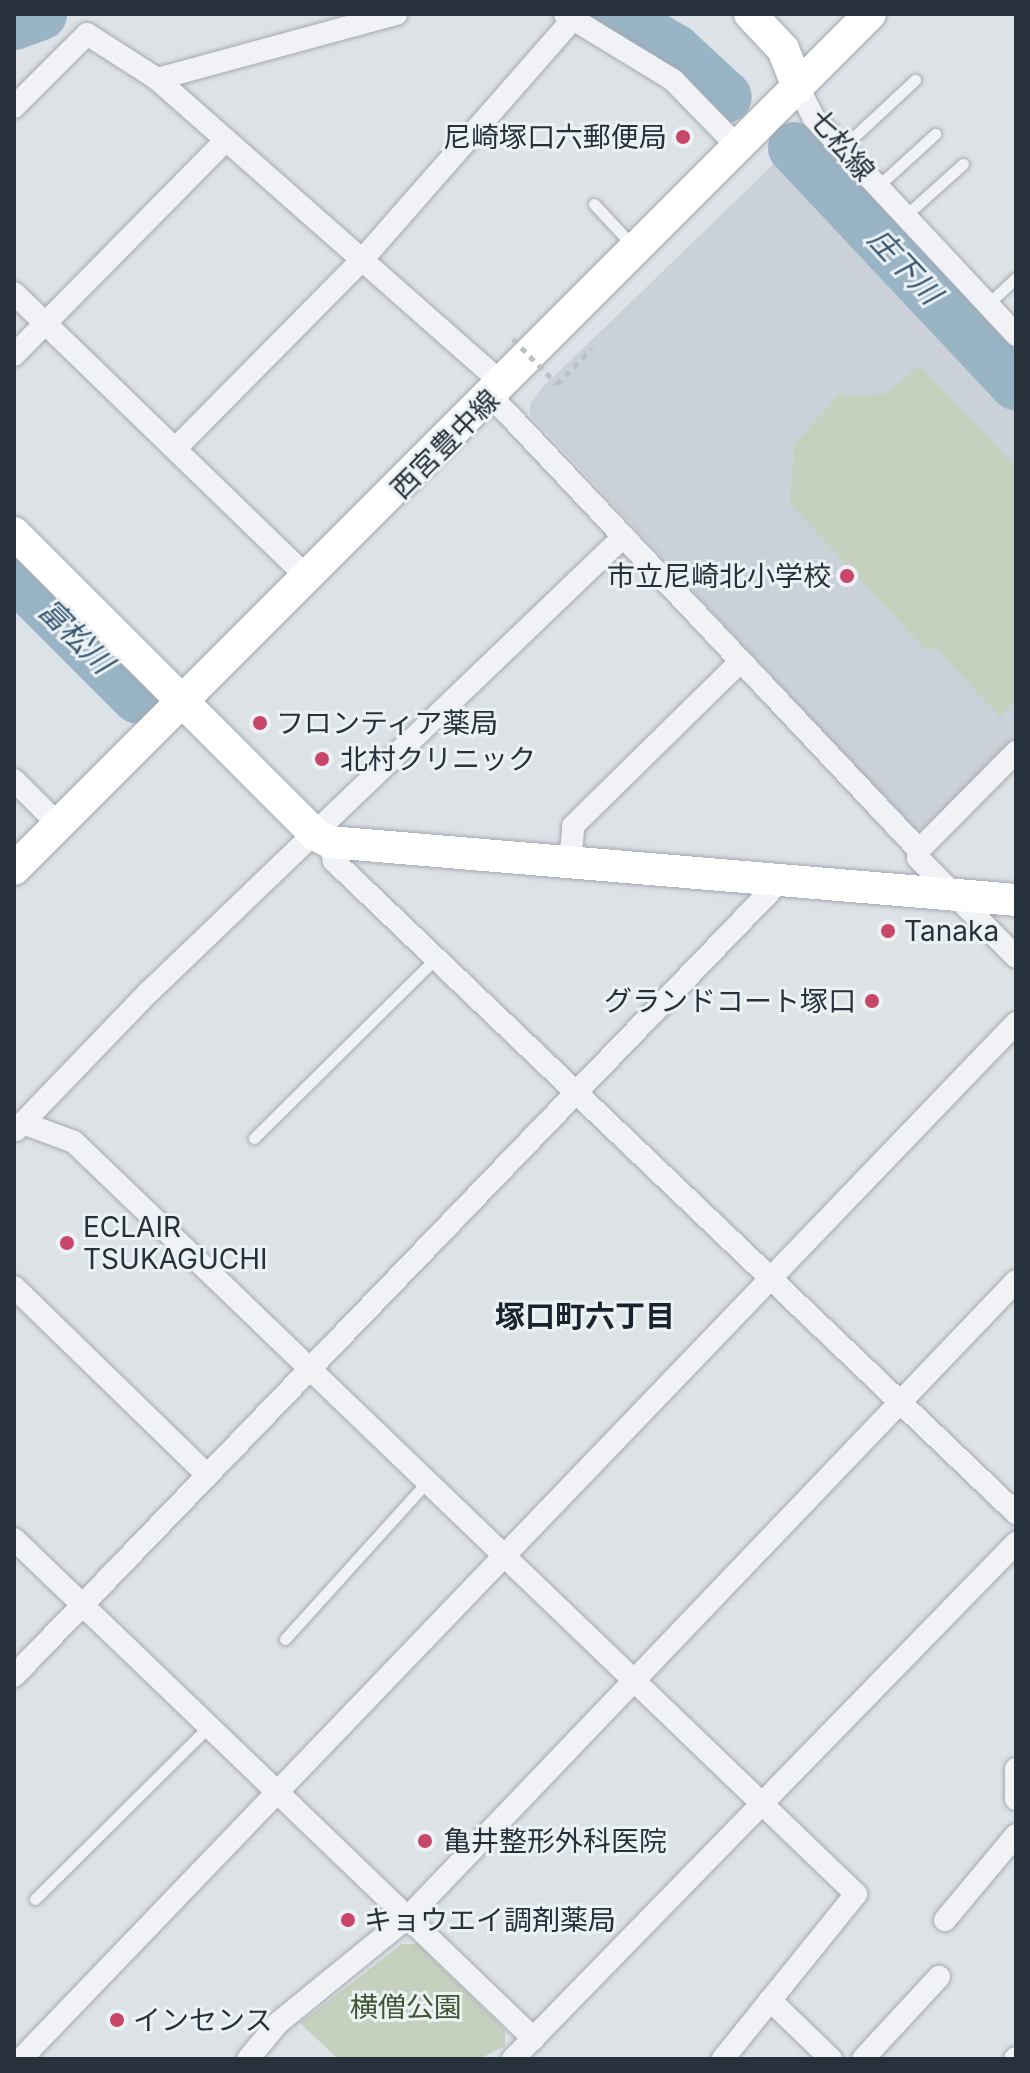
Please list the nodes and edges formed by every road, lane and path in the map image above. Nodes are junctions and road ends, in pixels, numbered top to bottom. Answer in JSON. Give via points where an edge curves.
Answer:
{"nodes":[{"id":1,"x":396,"y":14,"type":"edge"},
{"id":2,"x":750,"y":14,"type":"edge"},
{"id":3,"x":870,"y":14,"type":"edge"},
{"id":4,"x":569,"y":16,"type":"edge"},
{"id":5,"x":157,"y":79,"type":"junction"},
{"id":6,"x":915,"y":80,"type":"dead end"},
{"id":7,"x":798,"y":87,"type":"junction"},
{"id":8,"x":14,"y":107,"type":"edge"},
{"id":9,"x":935,"y":134,"type":"dead end"},
{"id":10,"x":226,"y":140,"type":"junction"},
{"id":11,"x":842,"y":148,"type":"junction"},
{"id":12,"x":740,"y":149,"type":"junction"},
{"id":13,"x":963,"y":164,"type":"dead end"},
{"id":14,"x":877,"y":187,"type":"junction"},
{"id":15,"x":594,"y":204,"type":"dead end"},
{"id":16,"x":905,"y":216,"type":"junction"},
{"id":17,"x":638,"y":251,"type":"junction"},
{"id":18,"x":362,"y":260,"type":"junction"},
{"id":19,"x":1016,"y":278,"type":"edge"},
{"id":20,"x":14,"y":293,"type":"edge"},
{"id":21,"x":988,"y":304,"type":"junction"},
{"id":22,"x":45,"y":325,"type":"junction"},
{"id":23,"x":1016,"y":335,"type":"edge"},
{"id":24,"x":513,"y":339,"type":"dead end"},
{"id":25,"x":592,"y":348,"type":"dead end"},
{"id":26,"x":14,"y":355,"type":"edge"},
{"id":27,"x":498,"y":391,"type":"junction"},
{"id":28,"x":176,"y":448,"type":"junction"},
{"id":29,"x":14,"y":533,"type":"edge"},
{"id":30,"x":624,"y":536,"type":"junction"},
{"id":31,"x":309,"y":579,"type":"junction"},
{"id":32,"x":740,"y":662,"type":"junction"},
{"id":33,"x":185,"y":702,"type":"junction"},
{"id":34,"x":1016,"y":752,"type":"edge"},
{"id":35,"x":14,"y":780,"type":"edge"},
{"id":36,"x":59,"y":825,"type":"junction"},
{"id":37,"x":323,"y":838,"type":"junction"},
{"id":38,"x":571,"y":845,"type":"junction"},
{"id":39,"x":924,"y":860,"type":"junction"},
{"id":40,"x":14,"y":869,"type":"edge"},
{"id":41,"x":780,"y":881,"type":"junction"},
{"id":42,"x":956,"y":895,"type":"junction"},
{"id":43,"x":1016,"y":900,"type":"edge"},
{"id":44,"x":1016,"y":957,"type":"edge"},
{"id":45,"x":436,"y":958,"type":"junction"},
{"id":46,"x":1016,"y":1023,"type":"edge"},
{"id":47,"x":575,"y":1091,"type":"junction"},
{"id":48,"x":18,"y":1128,"type":"edge"},
{"id":49,"x":254,"y":1138,"type":"dead end"},
{"id":50,"x":769,"y":1276,"type":"junction"},
{"id":51,"x":1016,"y":1281,"type":"edge"},
{"id":52,"x":14,"y":1287,"type":"edge"},
{"id":53,"x":308,"y":1366,"type":"junction"},
{"id":54,"x":901,"y":1403,"type":"junction"},
{"id":55,"x":207,"y":1475,"type":"junction"},
{"id":56,"x":428,"y":1481,"type":"junction"},
{"id":57,"x":1016,"y":1513,"type":"edge"},
{"id":58,"x":14,"y":1539,"type":"edge"},
{"id":59,"x":1016,"y":1543,"type":"edge"},
{"id":60,"x":504,"y":1553,"type":"junction"},
{"id":61,"x":84,"y":1605,"type":"junction"},
{"id":62,"x":285,"y":1639,"type":"dead end"},
{"id":63,"x":14,"y":1676,"type":"edge"},
{"id":64,"x":633,"y":1681,"type":"junction"},
{"id":65,"x":209,"y":1726,"type":"junction"},
{"id":66,"x":1016,"y":1769,"type":"edge"},
{"id":67,"x":278,"y":1789,"type":"junction"},
{"id":68,"x":1016,"y":1799,"type":"edge"},
{"id":69,"x":765,"y":1802,"type":"junction"},
{"id":70,"x":1016,"y":1835,"type":"edge"},
{"id":71,"x":35,"y":1899,"type":"dead end"},
{"id":72,"x":409,"y":1916,"type":"junction"},
{"id":73,"x":945,"y":1920,"type":"dead end"},
{"id":74,"x":939,"y":1977,"type":"dead end"},
{"id":75,"x":770,"y":2000,"type":"junction"},
{"id":76,"x":534,"y":2039,"type":"junction"},
{"id":77,"x":21,"y":2059,"type":"edge"},
{"id":78,"x":248,"y":2059,"type":"edge"},
{"id":79,"x":513,"y":2059,"type":"edge"},
{"id":80,"x":723,"y":2059,"type":"edge"},
{"id":81,"x":831,"y":2059,"type":"edge"},
{"id":82,"x":863,"y":2059,"type":"edge"}],
"edges":[{"from":1,"to":5,"type":"street"},
{"from":2,"to":7,"type":"street","name":"七松線","via":[[783,49]]},
{"from":3,"to":7,"type":"street","name":"西宮豊中線"},
{"from":4,"to":12,"type":"street","via":[[673,80]]},
{"from":4,"to":18,"type":"street"},
{"from":5,"to":8,"type":"street","via":[[87,34]]},
{"from":5,"to":10,"type":"street"},
{"from":6,"to":11,"type":"lane"},
{"from":7,"to":11,"type":"street","name":"七松線","via":[[813,117]]},
{"from":7,"to":12,"type":"street","name":"西宮豊中線"},
{"from":9,"to":14,"type":"lane"},
{"from":10,"to":18,"type":"street"},
{"from":10,"to":22,"type":"street"},
{"from":11,"to":14,"type":"street","name":"七松線"},
{"from":12,"to":17,"type":"street","name":"西宮豊中線"},
{"from":13,"to":16,"type":"lane"},
{"from":14,"to":16,"type":"street","name":"七松線"},
{"from":15,"to":17,"type":"lane"},
{"from":16,"to":21,"type":"street","name":"七松線"},
{"from":17,"to":27,"type":"street","name":"西宮豊中線"},
{"from":18,"to":27,"type":"street"},
{"from":18,"to":28,"type":"street"},
{"from":19,"to":21,"type":"lane"},
{"from":20,"to":22,"type":"street"},
{"from":21,"to":23,"type":"street","name":"七松線"},
{"from":22,"to":26,"type":"street"},
{"from":22,"to":28,"type":"street"},
{"from":24,"to":25,"type":"path","bridge":true,"via":[[557,384]]},
{"from":27,"to":30,"type":"street"},
{"from":27,"to":31,"type":"street","name":"西宮豊中線"},
{"from":28,"to":31,"type":"street"},
{"from":29,"to":33,"type":"street"},
{"from":30,"to":32,"type":"street"},
{"from":30,"to":37,"type":"street"},
{"from":31,"to":33,"type":"street","name":"西宮豊中線"},
{"from":32,"to":38,"type":"street"},
{"from":32,"to":39,"type":"street"},
{"from":33,"to":36,"type":"street","name":"西宮豊中線"},
{"from":33,"to":37,"type":"street"},
{"from":34,"to":39,"type":"street"},
{"from":35,"to":36,"type":"street"},
{"from":36,"to":40,"type":"street","name":"西宮豊中線"},
{"from":37,"to":38,"type":"street"},
{"from":37,"to":45,"type":"street","via":[[334,861]]},
{"from":37,"to":48,"type":"street","via":[[149,992]]},
{"from":38,"to":41,"type":"street"},
{"from":39,"to":42,"type":"street"},
{"from":41,"to":42,"type":"street"},
{"from":41,"to":47,"type":"street"},
{"from":42,"to":43,"type":"street"},
{"from":42,"to":44,"type":"street"},
{"from":45,"to":47,"type":"street"},
{"from":45,"to":49,"type":"lane"},
{"from":46,"to":50,"type":"street"},
{"from":47,"to":50,"type":"street"},
{"from":47,"to":53,"type":"street"},
{"from":48,"to":53,"type":"street","via":[[74,1142]]},
{"from":50,"to":54,"type":"street"},
{"from":50,"to":60,"type":"street"},
{"from":51,"to":54,"type":"street"},
{"from":52,"to":55,"type":"street"},
{"from":53,"to":55,"type":"street"},
{"from":53,"to":56,"type":"street"},
{"from":54,"to":57,"type":"street"},
{"from":54,"to":64,"type":"street"},
{"from":55,"to":61,"type":"street"},
{"from":56,"to":60,"type":"street"},
{"from":56,"to":62,"type":"lane"},
{"from":58,"to":61,"type":"street"},
{"from":59,"to":69,"type":"street"},
{"from":60,"to":64,"type":"street"},
{"from":60,"to":67,"type":"street"},
{"from":61,"to":63,"type":"street"},
{"from":61,"to":65,"type":"street"},
{"from":64,"to":69,"type":"street"},
{"from":64,"to":72,"type":"street"},
{"from":65,"to":67,"type":"street"},
{"from":65,"to":71,"type":"lane"},
{"from":66,"to":68,"type":"street"},
{"from":67,"to":72,"type":"street"},
{"from":67,"to":77,"type":"street"},
{"from":69,"to":75,"type":"street","via":[[856,1894]]},
{"from":69,"to":76,"type":"street"},
{"from":70,"to":73,"type":"street"},
{"from":72,"to":76,"type":"street"},
{"from":72,"to":78,"type":"street","via":[[278,2023]]},
{"from":74,"to":82,"type":"street"},
{"from":75,"to":80,"type":"street"},
{"from":75,"to":81,"type":"street"},
{"from":76,"to":79,"type":"street"}]}
